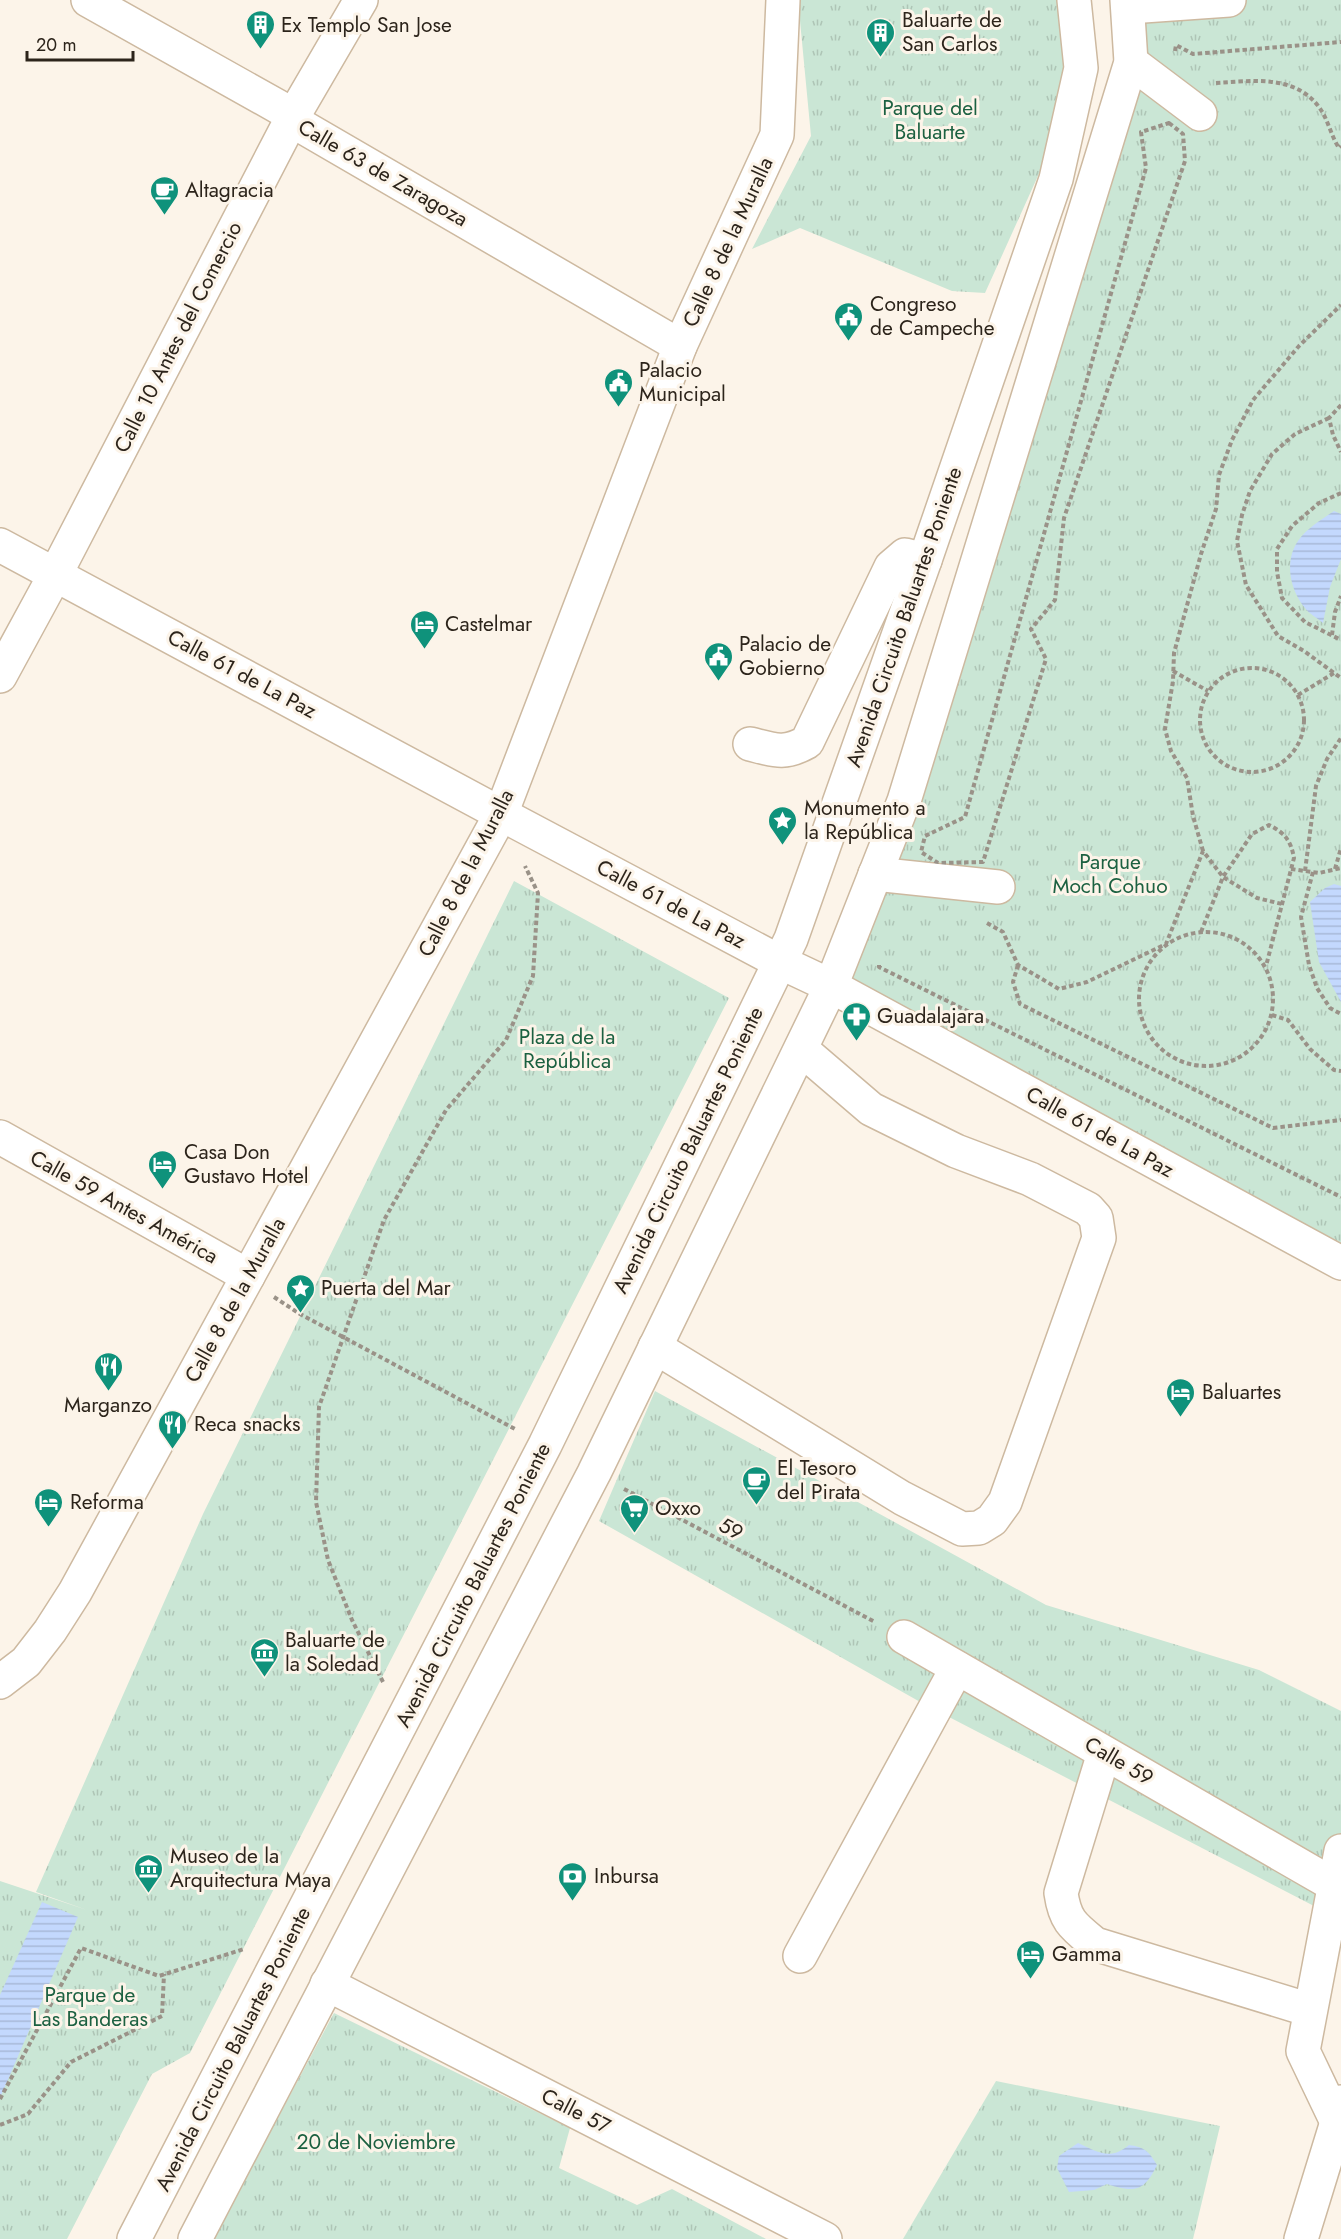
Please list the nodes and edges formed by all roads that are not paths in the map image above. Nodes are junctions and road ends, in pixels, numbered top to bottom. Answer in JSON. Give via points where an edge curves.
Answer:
{"nodes":[{"id":1,"x":88,"y":0,"type":"edge"},
{"id":2,"x":361,"y":0,"type":"edge"},
{"id":3,"x":783,"y":0,"type":"edge"},
{"id":4,"x":1074,"y":0,"type":"edge"},
{"id":5,"x":1229,"y":0,"type":"edge"},
{"id":6,"x":1128,"y":4,"type":"edge"},
{"id":7,"x":1131,"y":62,"type":"junction"},
{"id":8,"x":1200,"y":114,"type":"dead end"},
{"id":9,"x":291,"y":120,"type":"junction"},
{"id":10,"x":680,"y":346,"type":"junction"},
{"id":11,"x":0,"y":544,"type":"edge"},
{"id":12,"x":925,"y":560,"type":"junction"},
{"id":13,"x":56,"y":573,"type":"junction"},
{"id":14,"x":0,"y":676,"type":"edge"},
{"id":15,"x":750,"y":744,"type":"dead end"},
{"id":16,"x":501,"y":814,"type":"junction"},
{"id":17,"x":875,"y":874,"type":"junction"},
{"id":18,"x":991,"y":874,"type":"road end"},
{"id":19,"x":780,"y":962,"type":"junction"},
{"id":20,"x":831,"y":986,"type":"junction"},
{"id":21,"x":801,"y":1049,"type":"junction"},
{"id":22,"x":0,"y":1137,"type":"edge"},
{"id":23,"x":1341,"y":1263,"type":"edge"},
{"id":24,"x":248,"y":1276,"type":"junction"},
{"id":25,"x":656,"y":1347,"type":"junction"},
{"id":26,"x":904,"y":1637,"type":"road end"},
{"id":27,"x":957,"y":1668,"type":"junction"},
{"id":28,"x":0,"y":1682,"type":"edge"},
{"id":29,"x":1104,"y":1753,"type":"junction"},
{"id":30,"x":1341,"y":1851,"type":"edge"},
{"id":31,"x":1334,"y":1885,"type":"junction"},
{"id":32,"x":800,"y":1956,"type":"dead end"},
{"id":33,"x":327,"y":1984,"type":"junction"},
{"id":34,"x":1310,"y":2010,"type":"junction"},
{"id":35,"x":1339,"y":2112,"type":"edge"},
{"id":36,"x":135,"y":2239,"type":"edge"},
{"id":37,"x":195,"y":2239,"type":"edge"},
{"id":38,"x":825,"y":2239,"type":"edge"},
{"id":39,"x":1301,"y":2239,"type":"edge"}],
"edges":[{"from":1,"to":9,"type":"street","name":"Calle 63 de Zaragoza","via":[[284,110]]},
{"from":2,"to":9,"type":"street","name":"Calle 10 Antes del Comercio"},
{"from":3,"to":10,"type":"street","name":"Calle 8 de la Muralla","via":[[777,135]]},
{"from":4,"to":12,"type":"street","name":"Avenida Circuito Baluartes Poniente","via":[[1081,68],[1056,179]]},
{"from":5,"to":6,"type":"street"},
{"from":6,"to":7,"type":"street"},
{"from":7,"to":8,"type":"street"},
{"from":7,"to":17,"type":"street","via":[[904,801]]},
{"from":9,"to":10,"type":"street","name":"Calle 63 de Zaragoza"},
{"from":9,"to":13,"type":"street","name":"Calle 10 Antes del Comercio"},
{"from":10,"to":16,"type":"street","name":"Calle 8 de la Muralla"},
{"from":11,"to":13,"type":"street","name":"Calle 61 de La Paz"},
{"from":12,"to":15,"type":"street","via":[[905,555],[891,567],[807,742],[780,752]]},
{"from":12,"to":19,"type":"street","name":"Avenida Circuito Baluartes Poniente"},
{"from":13,"to":14,"type":"street","name":"Calle 10 Antes del Comercio"},
{"from":13,"to":16,"type":"street","name":"Calle 61 de La Paz"},
{"from":16,"to":19,"type":"street","name":"Calle 61 de La Paz"},
{"from":16,"to":24,"type":"street","name":"Calle 8 de la Muralla"},
{"from":17,"to":18,"type":"street"},
{"from":17,"to":20,"type":"street"},
{"from":19,"to":20,"type":"street","name":"Calle 61 de La Paz"},
{"from":19,"to":36,"type":"street","name":"Avenida Circuito Baluartes Poniente","via":[[545,1445]]},
{"from":20,"to":21,"type":"street"},
{"from":20,"to":23,"type":"street","name":"Calle 61 de La Paz"},
{"from":21,"to":25,"type":"street"},
{"from":21,"to":25,"type":"street","via":[[871,1109],[956,1151],[1030,1179],[1088,1209],[1096,1218],[1099,1238],[1005,1502],[992,1520],[979,1528],[962,1529],[902,1498]]},
{"from":22,"to":24,"type":"street","name":"Calle 59 Antes América"},
{"from":24,"to":28,"type":"street","name":"Calle 8 de la Muralla","via":[[75,1592],[26,1662]]},
{"from":25,"to":33,"type":"street"},
{"from":26,"to":27,"type":"street","name":"Calle 59"},
{"from":27,"to":29,"type":"street","name":"Calle 59"},
{"from":27,"to":32,"type":"street"},
{"from":29,"to":31,"type":"street","name":"Calle 59"},
{"from":29,"to":34,"type":"street","via":[[1060,1893],[1063,1911],[1076,1929],[1095,1944]]},
{"from":30,"to":31,"type":"street"},
{"from":31,"to":34,"type":"street"},
{"from":33,"to":37,"type":"street"},
{"from":33,"to":38,"type":"street","name":"Calle 57"},
{"from":34,"to":35,"type":"street","via":[[1302,2051]]},
{"from":35,"to":39,"type":"street"}]}
